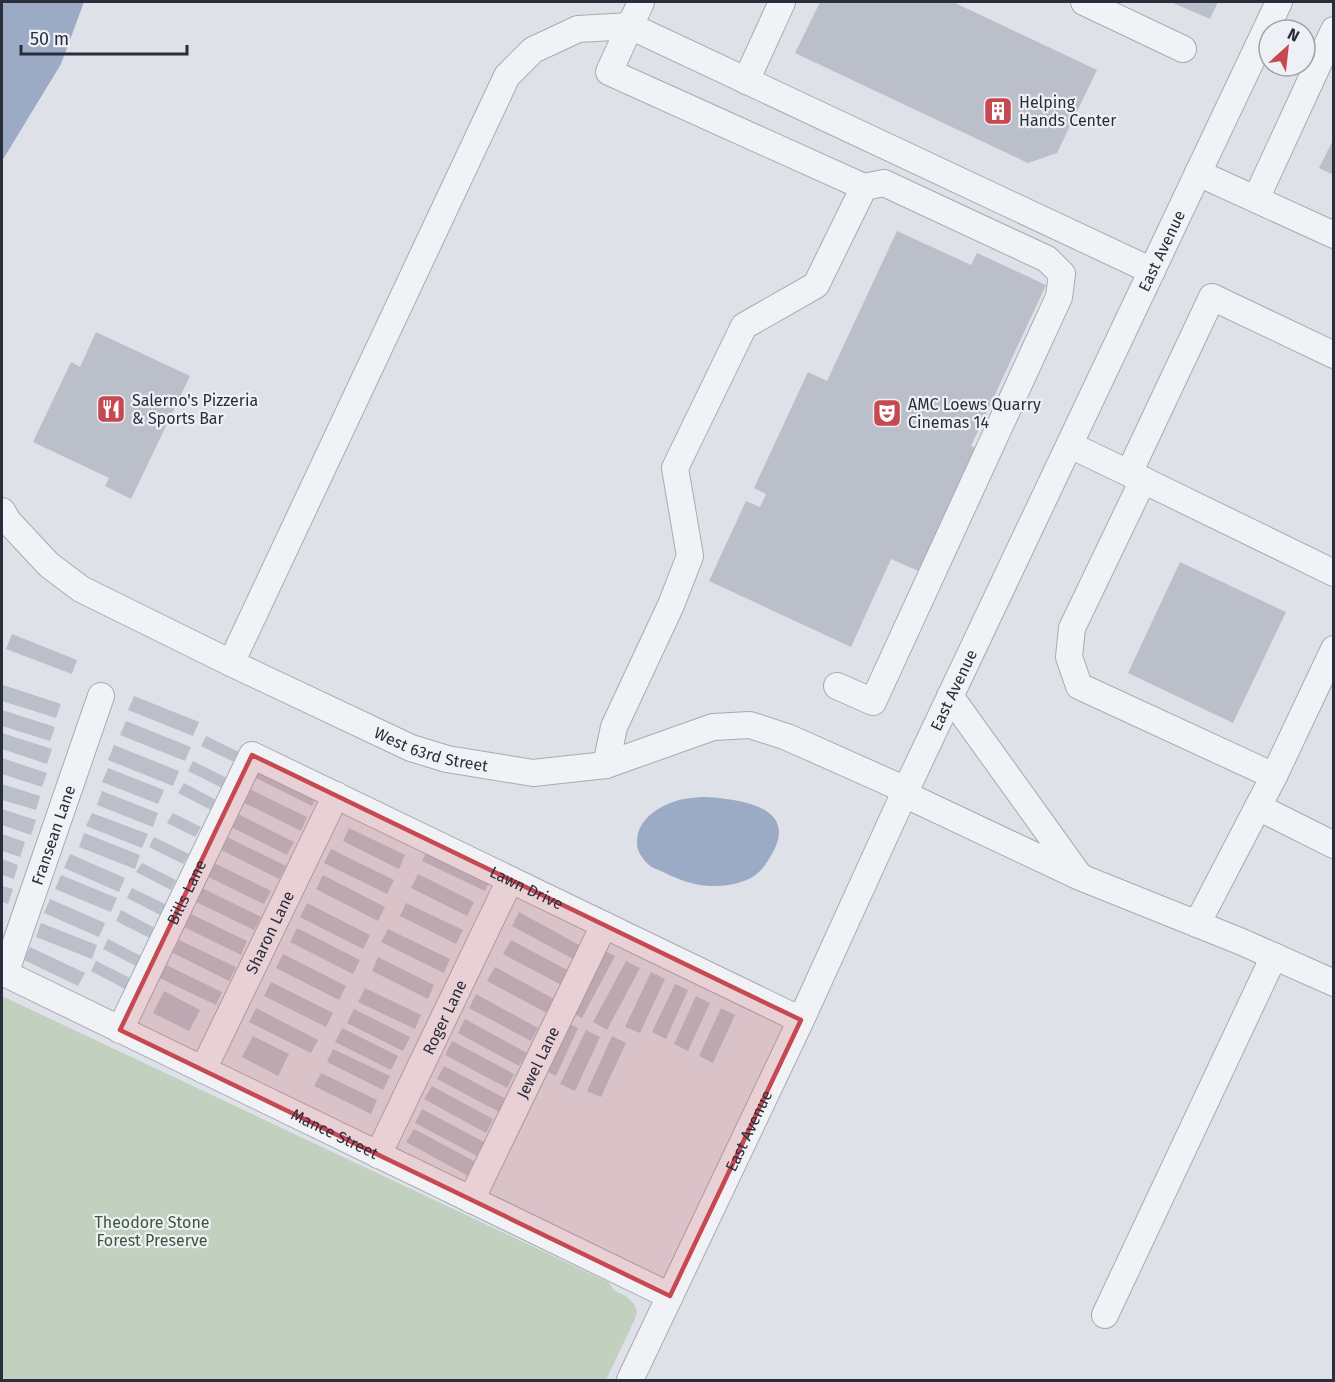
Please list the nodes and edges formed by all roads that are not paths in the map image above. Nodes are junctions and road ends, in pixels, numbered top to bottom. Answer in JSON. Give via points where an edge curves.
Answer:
{"nodes":[{"id":1,"x":641,"y":2,"type":"edge"},
{"id":2,"x":782,"y":2,"type":"edge"},
{"id":3,"x":1084,"y":2,"type":"edge"},
{"id":4,"x":1280,"y":2,"type":"edge"},
{"id":5,"x":630,"y":26,"type":"junction"},
{"id":6,"x":1334,"y":30,"type":"edge"},
{"id":7,"x":1183,"y":49,"type":"dead end"},
{"id":8,"x":746,"y":81,"type":"junction"},
{"id":9,"x":1198,"y":173,"type":"junction"},
{"id":10,"x":864,"y":187,"type":"junction"},
{"id":11,"x":1256,"y":199,"type":"junction"},
{"id":12,"x":1334,"y":234,"type":"edge"},
{"id":13,"x":1152,"y":271,"type":"junction"},
{"id":14,"x":1334,"y":355,"type":"edge"},
{"id":15,"x":1070,"y":445,"type":"junction"},
{"id":16,"x":1136,"y":477,"type":"junction"},
{"id":17,"x":4,"y":519,"type":"edge"},
{"id":18,"x":1334,"y":573,"type":"edge"},
{"id":19,"x":1334,"y":649,"type":"edge"},
{"id":20,"x":231,"y":663,"type":"junction"},
{"id":21,"x":837,"y":686,"type":"dead end"},
{"id":22,"x":102,"y":696,"type":"dead end"},
{"id":23,"x":950,"y":696,"type":"junction"},
{"id":24,"x":252,"y":755,"type":"joint"},
{"id":25,"x":606,"y":765,"type":"junction"},
{"id":26,"x":1274,"y":776,"type":"junction"},
{"id":27,"x":905,"y":792,"type":"junction"},
{"id":28,"x":336,"y":795,"type":"junction"},
{"id":29,"x":1258,"y":807,"type":"junction"},
{"id":30,"x":1334,"y":845,"type":"edge"},
{"id":31,"x":1080,"y":877,"type":"junction"},
{"id":32,"x":510,"y":880,"type":"junction"},
{"id":33,"x":1197,"y":924,"type":"junction"},
{"id":34,"x":604,"y":925,"type":"junction"},
{"id":35,"x":1274,"y":956,"type":"junction"},
{"id":36,"x":3,"y":973,"type":"edge"},
{"id":37,"x":1334,"y":984,"type":"edge"},
{"id":38,"x":801,"y":1020,"type":"junction"},
{"id":39,"x":120,"y":1030,"type":"junction"},
{"id":40,"x":203,"y":1070,"type":"junction"},
{"id":41,"x":378,"y":1155,"type":"junction"},
{"id":42,"x":471,"y":1200,"type":"junction"},
{"id":43,"x":670,"y":1296,"type":"junction"},
{"id":44,"x":1104,"y":1315,"type":"dead end"},
{"id":45,"x":630,"y":1380,"type":"edge"}],
"edges":[{"from":1,"to":5,"type":"street"},
{"from":2,"to":8,"type":"street"},
{"from":3,"to":7,"type":"street"},
{"from":4,"to":9,"type":"street","name":"East Avenue"},
{"from":5,"to":8,"type":"street"},
{"from":5,"to":10,"type":"street","via":[[609,72]]},
{"from":5,"to":20,"type":"street","via":[[578,29],[533,50],[507,76]]},
{"from":6,"to":11,"type":"street"},
{"from":8,"to":13,"type":"street"},
{"from":9,"to":11,"type":"street"},
{"from":9,"to":13,"type":"street","name":"East Avenue"},
{"from":10,"to":21,"type":"street","via":[[884,183],[1047,259],[1062,274],[1059,297],[873,702]]},
{"from":10,"to":25,"type":"street","via":[[816,285],[744,326],[675,468],[690,556],[614,727]]},
{"from":11,"to":12,"type":"street"},
{"from":13,"to":15,"type":"street","name":"East Avenue"},
{"from":14,"to":16,"type":"street","via":[[1212,297]]},
{"from":15,"to":16,"type":"street"},
{"from":15,"to":23,"type":"street","name":"East Avenue"},
{"from":16,"to":18,"type":"street"},
{"from":16,"to":26,"type":"street","via":[[1072,628],[1069,657],[1079,686]]},
{"from":17,"to":20,"type":"street","name":"West 63rd Street","via":[[49,565],[81,589]]},
{"from":19,"to":26,"type":"street"},
{"from":20,"to":25,"type":"street","name":"West 63rd Street","via":[[411,748],[447,759],[533,773]]},
{"from":22,"to":36,"type":"street","name":"Fransean Lane"},
{"from":23,"to":27,"type":"street","name":"East Avenue"},
{"from":23,"to":31,"type":"street"},
{"from":24,"to":28,"type":"street","name":"Lawn Drive"},
{"from":24,"to":39,"type":"street","name":"Bills Lane"},
{"from":25,"to":27,"type":"street","name":"West 63rd Street","via":[[713,727],[750,725],[787,737]]},
{"from":26,"to":29,"type":"street"},
{"from":27,"to":31,"type":"street","name":"West 63rd Street"},
{"from":27,"to":38,"type":"street","name":"East Avenue"},
{"from":28,"to":32,"type":"street","name":"Lawn Drive"},
{"from":28,"to":40,"type":"street","name":"Sharon Lane"},
{"from":29,"to":30,"type":"street"},
{"from":29,"to":33,"type":"street"},
{"from":31,"to":33,"type":"street","name":"West 63rd Street"},
{"from":32,"to":34,"type":"street","name":"Lawn Drive"},
{"from":32,"to":41,"type":"street","name":"Roger Lane"},
{"from":33,"to":35,"type":"street","name":"West 63rd Street"},
{"from":34,"to":38,"type":"street","name":"Lawn Drive"},
{"from":34,"to":42,"type":"street","name":"Jewel Lane"},
{"from":35,"to":37,"type":"street","name":"West 63rd Street"},
{"from":35,"to":44,"type":"street"},
{"from":36,"to":39,"type":"street","name":"Mance Street"},
{"from":38,"to":43,"type":"street","name":"East Avenue"},
{"from":39,"to":40,"type":"street","name":"Mance Street"},
{"from":40,"to":41,"type":"street","name":"Mance Street"},
{"from":41,"to":42,"type":"street","name":"Mance Street"},
{"from":42,"to":43,"type":"street","name":"Mance Street"},
{"from":43,"to":45,"type":"street","name":"East Avenue"}]}
